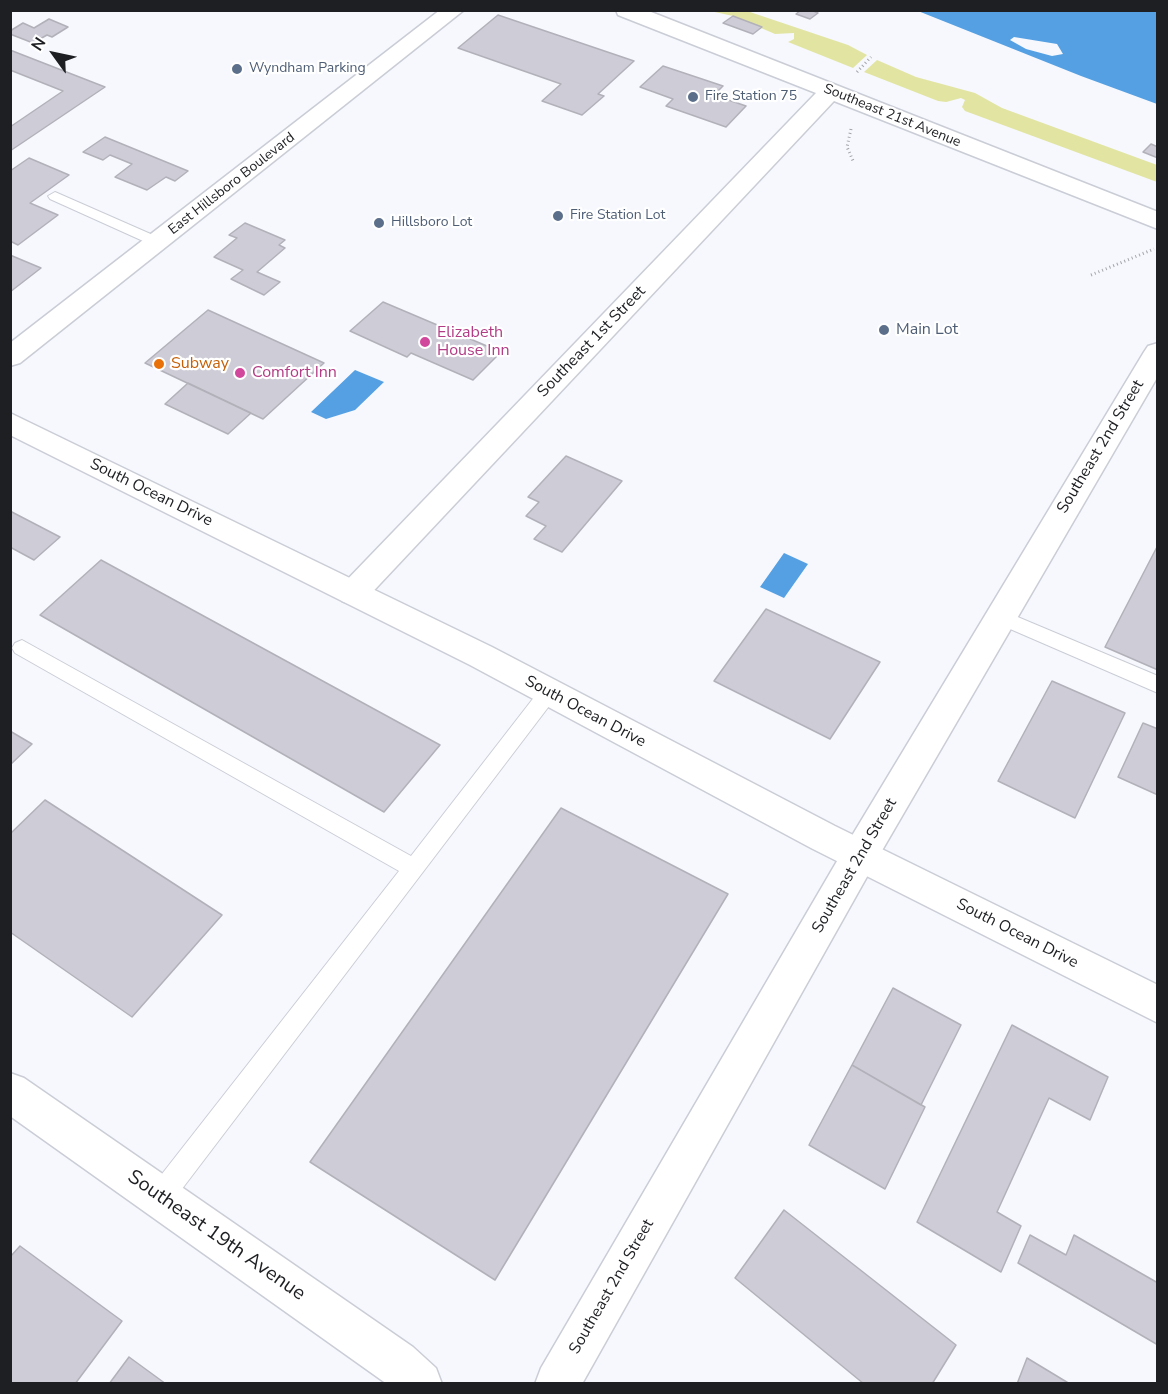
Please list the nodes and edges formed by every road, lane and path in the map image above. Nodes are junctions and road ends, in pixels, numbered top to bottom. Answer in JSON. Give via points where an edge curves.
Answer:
{"nodes":[{"id":1,"x":454,"y":10,"type":"edge"},
{"id":2,"x":626,"y":10,"type":"edge"},
{"id":3,"x":871,"y":57,"type":"dead end"},
{"id":4,"x":854,"y":74,"type":"dead end"},
{"id":5,"x":831,"y":91,"type":"junction"},
{"id":6,"x":55,"y":196,"type":"dead end"},
{"id":7,"x":1158,"y":221,"type":"edge"},
{"id":8,"x":157,"y":242,"type":"junction"},
{"id":9,"x":1158,"y":248,"type":"edge"},
{"id":10,"x":1091,"y":275,"type":"dead end"},
{"id":11,"x":1158,"y":352,"type":"edge"},
{"id":12,"x":10,"y":357,"type":"edge"},
{"id":13,"x":10,"y":423,"type":"edge"},
{"id":14,"x":353,"y":593,"type":"junction"},
{"id":15,"x":1001,"y":617,"type":"junction"},
{"id":16,"x":22,"y":648,"type":"dead end"},
{"id":17,"x":1158,"y":685,"type":"edge"},
{"id":18,"x":549,"y":693,"type":"junction"},
{"id":19,"x":860,"y":855,"type":"junction"},
{"id":20,"x":414,"y":868,"type":"junction"},
{"id":21,"x":1158,"y":1005,"type":"edge"},
{"id":22,"x":10,"y":1092,"type":"edge"},
{"id":23,"x":160,"y":1197,"type":"junction"},
{"id":24,"x":420,"y":1383,"type":"edge"},
{"id":25,"x":557,"y":1383,"type":"edge"}],
"edges":[{"from":1,"to":8,"type":"street","name":"East Hillsboro Boulevard"},
{"from":2,"to":5,"type":"street","name":"Southeast 21st Avenue"},
{"from":3,"to":4,"type":"path"},
{"from":5,"to":7,"type":"street","name":"Southeast 21st Avenue"},
{"from":5,"to":14,"type":"street","name":"Southeast 1st Street"},
{"from":6,"to":8,"type":"lane"},
{"from":8,"to":12,"type":"street","name":"East Hillsboro Boulevard"},
{"from":9,"to":10,"type":"path"},
{"from":11,"to":15,"type":"street","name":"Southeast 2nd Street"},
{"from":13,"to":14,"type":"street","name":"South Ocean Drive"},
{"from":14,"to":18,"type":"street","name":"South Ocean Drive"},
{"from":15,"to":17,"type":"lane"},
{"from":15,"to":19,"type":"street","name":"Southeast 2nd Street"},
{"from":16,"to":20,"type":"lane"},
{"from":18,"to":19,"type":"street","name":"South Ocean Drive"},
{"from":18,"to":20,"type":"lane"},
{"from":19,"to":21,"type":"street","name":"South Ocean Drive"},
{"from":19,"to":25,"type":"street","name":"Southeast 2nd Street"},
{"from":20,"to":23,"type":"lane"},
{"from":22,"to":23,"type":"street","name":"Southeast 19th Avenue"},
{"from":23,"to":24,"type":"street","name":"Southeast 19th Avenue"}]}
